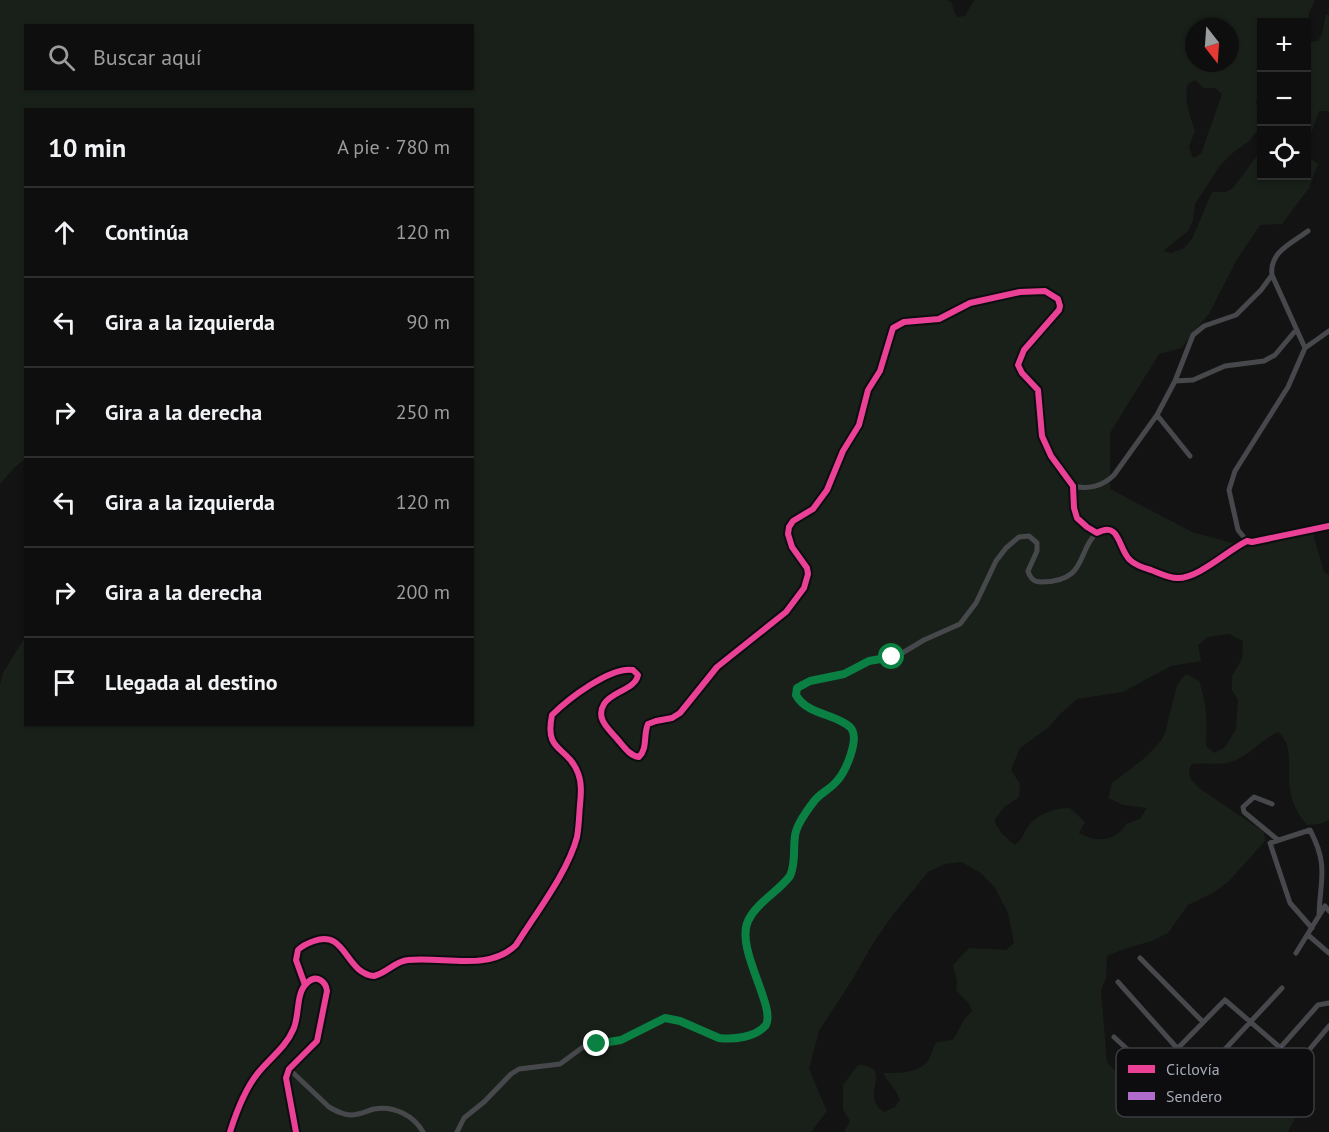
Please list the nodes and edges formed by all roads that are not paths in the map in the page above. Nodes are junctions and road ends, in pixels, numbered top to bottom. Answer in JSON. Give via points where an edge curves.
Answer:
{"nodes":[{"id":1,"x":1308,"y":231,"type":"dead end"},
{"id":2,"x":1272,"y":275,"type":"junction"},
{"id":3,"x":1296,"y":330,"type":"junction"},
{"id":4,"x":1329,"y":331,"type":"edge"},
{"id":5,"x":1305,"y":348,"type":"junction"},
{"id":6,"x":1175,"y":381,"type":"junction"},
{"id":7,"x":1157,"y":415,"type":"junction"},
{"id":8,"x":1190,"y":456,"type":"dead end"},
{"id":9,"x":1073,"y":486,"type":"junction"},
{"id":10,"x":1329,"y":526,"type":"edge"},
{"id":11,"x":1097,"y":533,"type":"junction"},
{"id":12,"x":1246,"y":541,"type":"junction"},
{"id":13,"x":1272,"y":804,"type":"dead end"},
{"id":14,"x":1278,"y":840,"type":"junction"},
{"id":15,"x":1329,"y":911,"type":"edge"},
{"id":16,"x":1319,"y":916,"type":"junction"},
{"id":17,"x":1312,"y":928,"type":"junction"},
{"id":18,"x":1308,"y":935,"type":"junction"},
{"id":19,"x":1296,"y":952,"type":"dead end"},
{"id":20,"x":1329,"y":952,"type":"edge"},
{"id":21,"x":1140,"y":958,"type":"dead end"},
{"id":22,"x":1118,"y":982,"type":"dead end"},
{"id":23,"x":305,"y":985,"type":"junction"},
{"id":24,"x":1282,"y":988,"type":"dead end"},
{"id":25,"x":1329,"y":1003,"type":"edge"},
{"id":26,"x":1203,"y":1022,"type":"junction"},
{"id":27,"x":1251,"y":1023,"type":"junction"},
{"id":28,"x":1329,"y":1026,"type":"edge"},
{"id":29,"x":1114,"y":1037,"type":"dead end"},
{"id":30,"x":1126,"y":1048,"type":"edge"},
{"id":31,"x":1176,"y":1048,"type":"edge"},
{"id":32,"x":1178,"y":1048,"type":"edge"},
{"id":33,"x":1227,"y":1048,"type":"edge"},
{"id":34,"x":1280,"y":1048,"type":"joint"},
{"id":35,"x":1311,"y":1048,"type":"edge"},
{"id":36,"x":289,"y":1069,"type":"junction"},
{"id":37,"x":230,"y":1132,"type":"edge"},
{"id":38,"x":296,"y":1132,"type":"edge"},
{"id":39,"x":423,"y":1132,"type":"edge"},
{"id":40,"x":457,"y":1132,"type":"edge"}],
"edges":[{"from":1,"to":2,"type":"street","via":[[1276,255]]},
{"from":2,"to":3,"type":"street"},
{"from":2,"to":6,"type":"street","via":[[1236,315],[1204,326],[1193,335]]},
{"from":3,"to":5,"type":"street"},
{"from":3,"to":6,"type":"street","via":[[1275,355],[1264,361],[1225,366],[1193,380]]},
{"from":4,"to":5,"type":"street"},
{"from":5,"to":12,"type":"street","via":[[1288,387],[1235,471],[1229,490],[1238,530]]},
{"from":6,"to":7,"type":"street"},
{"from":7,"to":8,"type":"street"},
{"from":7,"to":9,"type":"street","via":[[1110,479],[1095,486]]},
{"from":9,"to":11,"type":"street","via":[[1077,518]]},
{"from":9,"to":23,"type":"street","via":[[1047,450],[1038,390],[1018,365],[1024,350],[1059,310],[1056,297],[1045,291],[1027,291],[970,303],[939,319],[896,326],[880,371],[868,390],[859,425],[827,490],[813,509],[789,527],[792,547],[808,574],[804,588],[789,609],[717,667],[680,713],[648,724],[644,751],[639,757],[631,754],[600,715],[608,699],[637,680],[633,670],[607,675],[552,715],[552,741],[571,760],[579,775],[579,826],[568,860],[516,945],[504,955],[490,959],[407,960],[374,976],[361,972],[332,939],[323,938],[298,950],[296,960]]},
{"from":10,"to":12,"type":"street"},
{"from":11,"to":12,"type":"street","via":[[1103,529],[1113,531],[1129,560],[1176,578],[1196,572]]},
{"from":11,"to":40,"type":"street","via":[[1076,570],[1059,580],[1043,582],[1032,580],[1028,571],[1037,551],[1035,540],[1019,537],[996,561],[976,603],[960,624],[899,655],[869,661],[844,674],[797,688],[796,695],[803,705],[848,726],[855,739],[838,779],[816,799],[796,828],[790,876],[751,915],[746,926],[745,938],[769,1015],[764,1029],[728,1039],[671,1018],[661,1019],[621,1040],[582,1047],[560,1064],[514,1072],[464,1118]]},
{"from":13,"to":14,"type":"street","via":[[1254,798],[1243,807]]},
{"from":14,"to":16,"type":"street","via":[[1310,830],[1324,870]]},
{"from":14,"to":17,"type":"street","via":[[1270,843],[1290,903]]},
{"from":15,"to":16,"type":"street","via":[[1325,906]]},
{"from":16,"to":17,"type":"street"},
{"from":17,"to":18,"type":"street"},
{"from":18,"to":19,"type":"street"},
{"from":18,"to":20,"type":"street"},
{"from":21,"to":26,"type":"street"},
{"from":22,"to":31,"type":"street"},
{"from":23,"to":36,"type":"street","via":[[318,979],[326,985],[327,992],[317,1041]]},
{"from":23,"to":37,"type":"street","via":[[294,1029],[256,1075]]},
{"from":24,"to":27,"type":"street"},
{"from":25,"to":34,"type":"street","via":[[1318,1005]]},
{"from":26,"to":27,"type":"street","via":[[1225,1000]]},
{"from":26,"to":32,"type":"street"},
{"from":27,"to":33,"type":"street"},
{"from":27,"to":34,"type":"street"},
{"from":28,"to":35,"type":"street"},
{"from":29,"to":30,"type":"street"},
{"from":36,"to":38,"type":"street","via":[[286,1078]]},
{"from":36,"to":39,"type":"street","via":[[337,1111],[354,1115],[389,1108],[414,1120]]}]}
